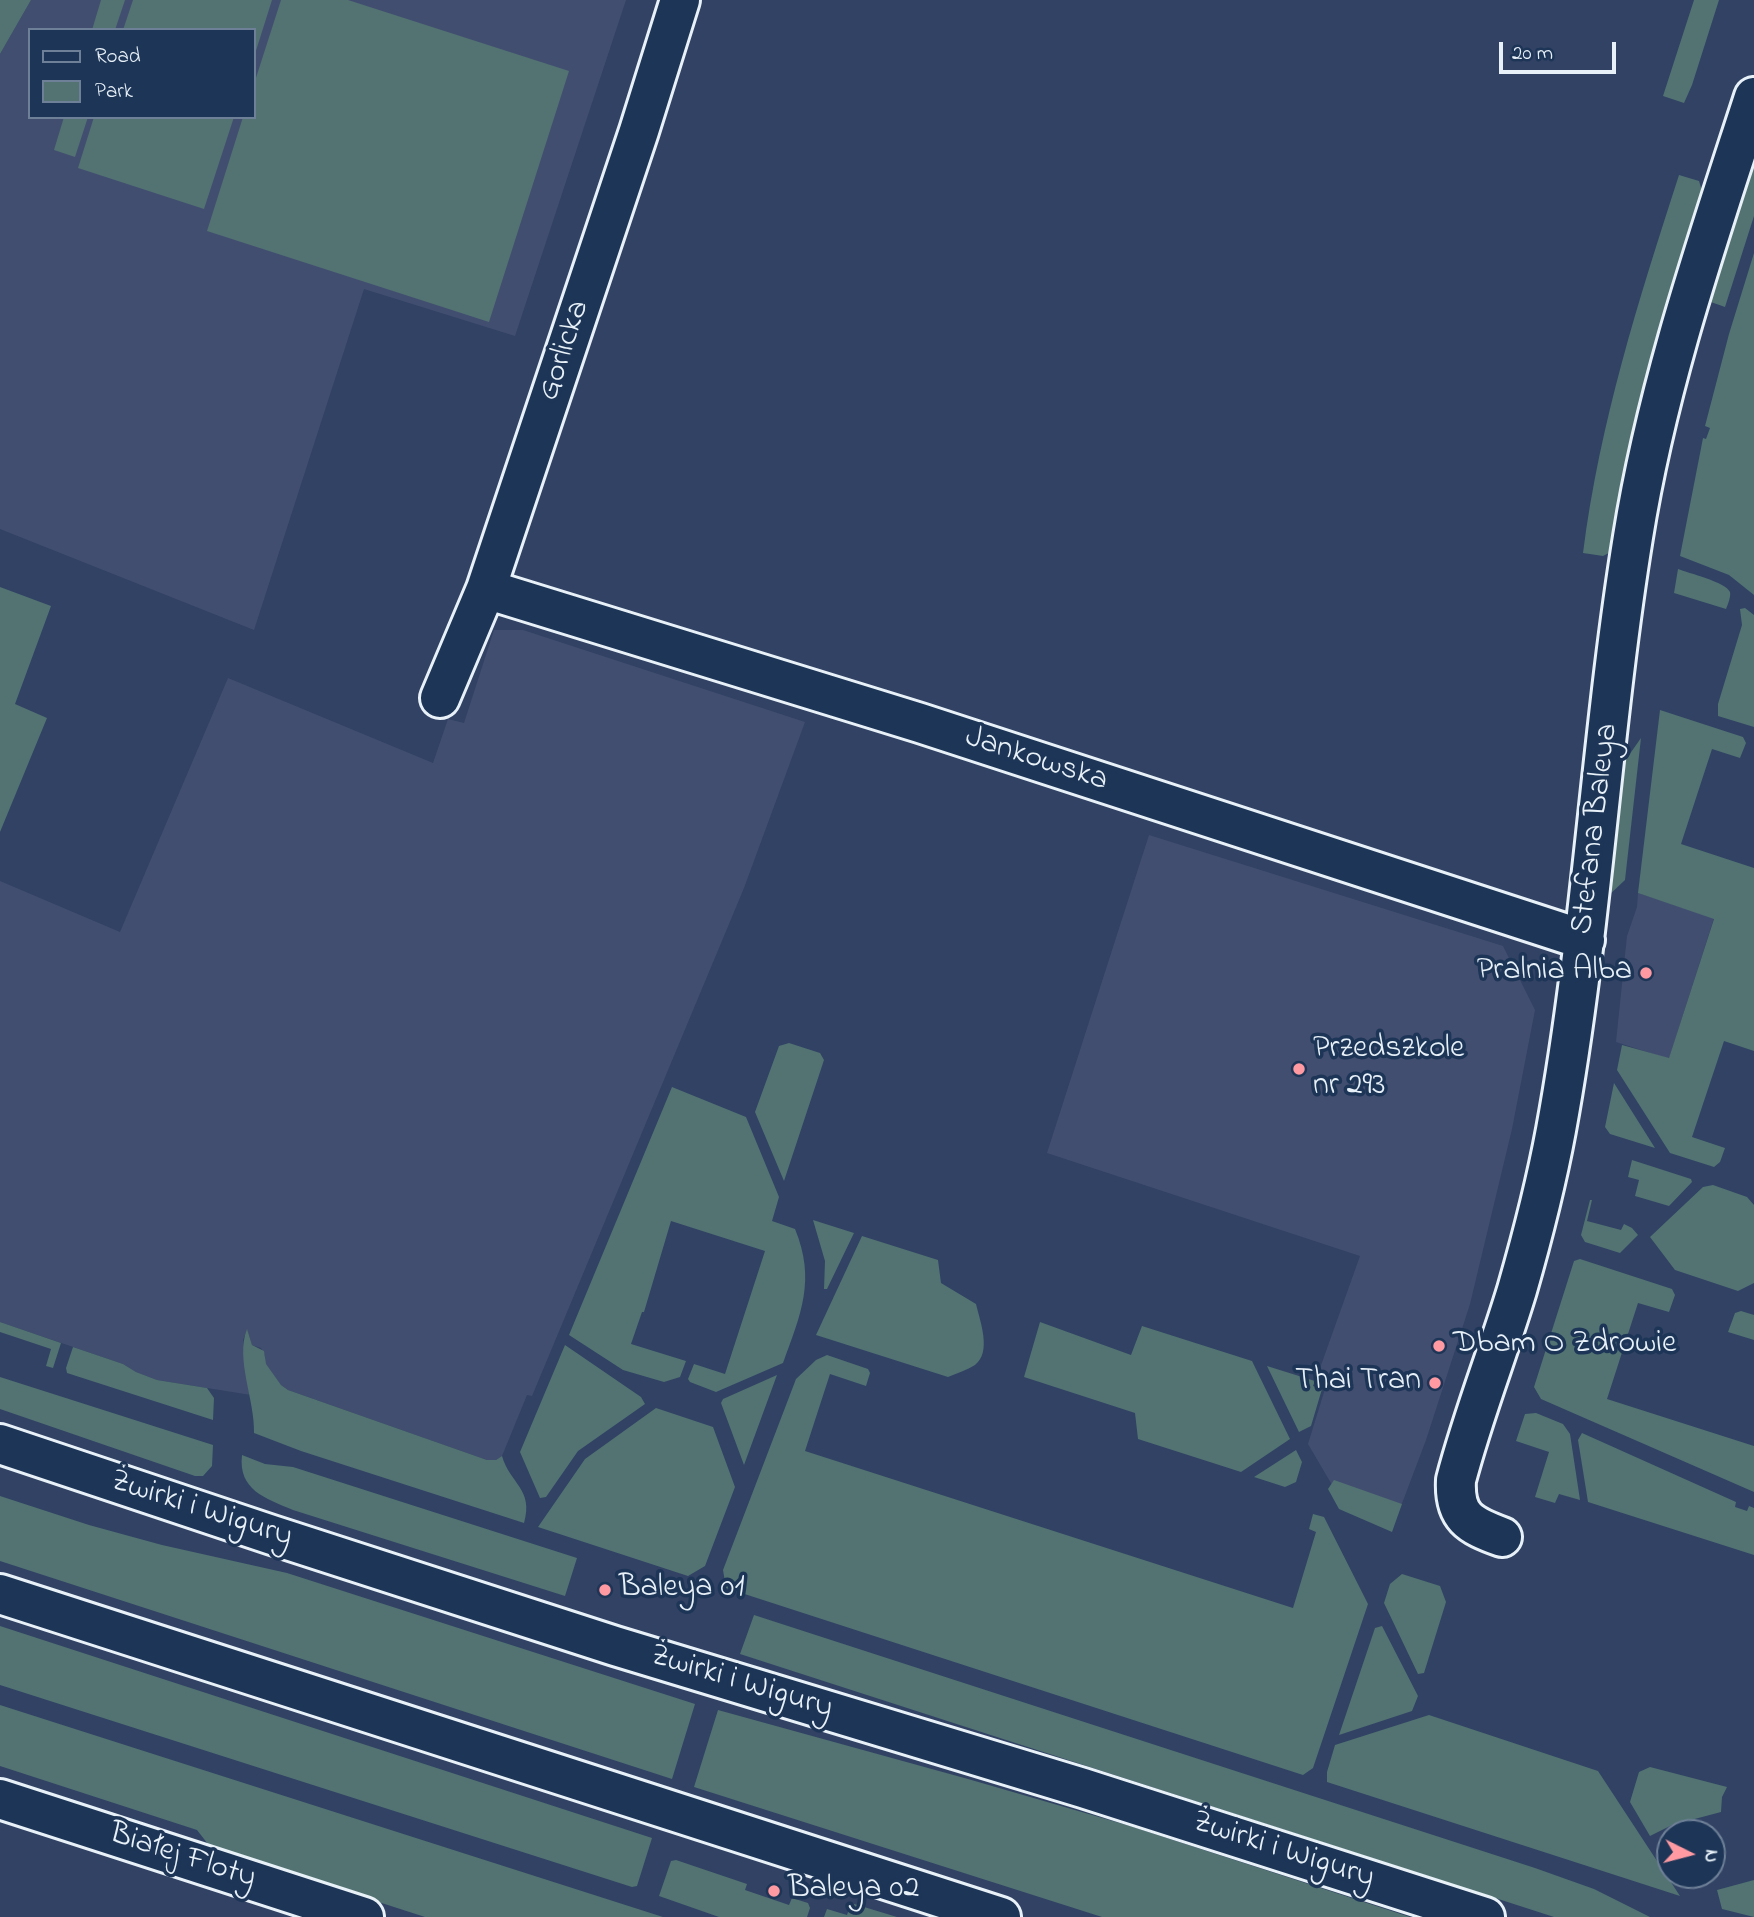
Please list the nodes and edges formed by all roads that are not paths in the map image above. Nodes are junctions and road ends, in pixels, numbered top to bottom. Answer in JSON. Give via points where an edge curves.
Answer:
{"nodes":[{"id":1,"x":680,"y":0,"type":"edge"},
{"id":2,"x":1754,"y":97,"type":"edge"},
{"id":3,"x":486,"y":589,"type":"junction"},
{"id":4,"x":440,"y":698,"type":"dead end"},
{"id":5,"x":1584,"y":940,"type":"junction"},
{"id":6,"x":0,"y":1444,"type":"edge"},
{"id":7,"x":1502,"y":1537,"type":"dead end"},
{"id":8,"x":0,"y":1594,"type":"edge"},
{"id":9,"x":0,"y":1799,"type":"edge"},
{"id":10,"x":364,"y":1917,"type":"edge"},
{"id":11,"x":1001,"y":1917,"type":"edge"},
{"id":12,"x":1485,"y":1917,"type":"edge"}],
"edges":[{"from":1,"to":3,"type":"street","name":"Gorlicka"},
{"from":2,"to":5,"type":"street","name":"Stefana Baleya","via":[[1674,352],[1643,481]]},
{"from":3,"to":4,"type":"street","name":"Gorlicka"},
{"from":3,"to":5,"type":"street","name":"Jankowska","via":[[920,723]]},
{"from":5,"to":7,"type":"street","name":"Stefana Baleya","via":[[1566,1076],[1544,1182],[1517,1289],[1456,1480],[1455,1494],[1463,1516],[1471,1525]]},
{"from":6,"to":12,"type":"street","name":"Żwirki i Wigury","via":[[615,1646],[1096,1791]]},
{"from":8,"to":11,"type":"street"},
{"from":9,"to":10,"type":"street","name":"Białej Floty"}]}
